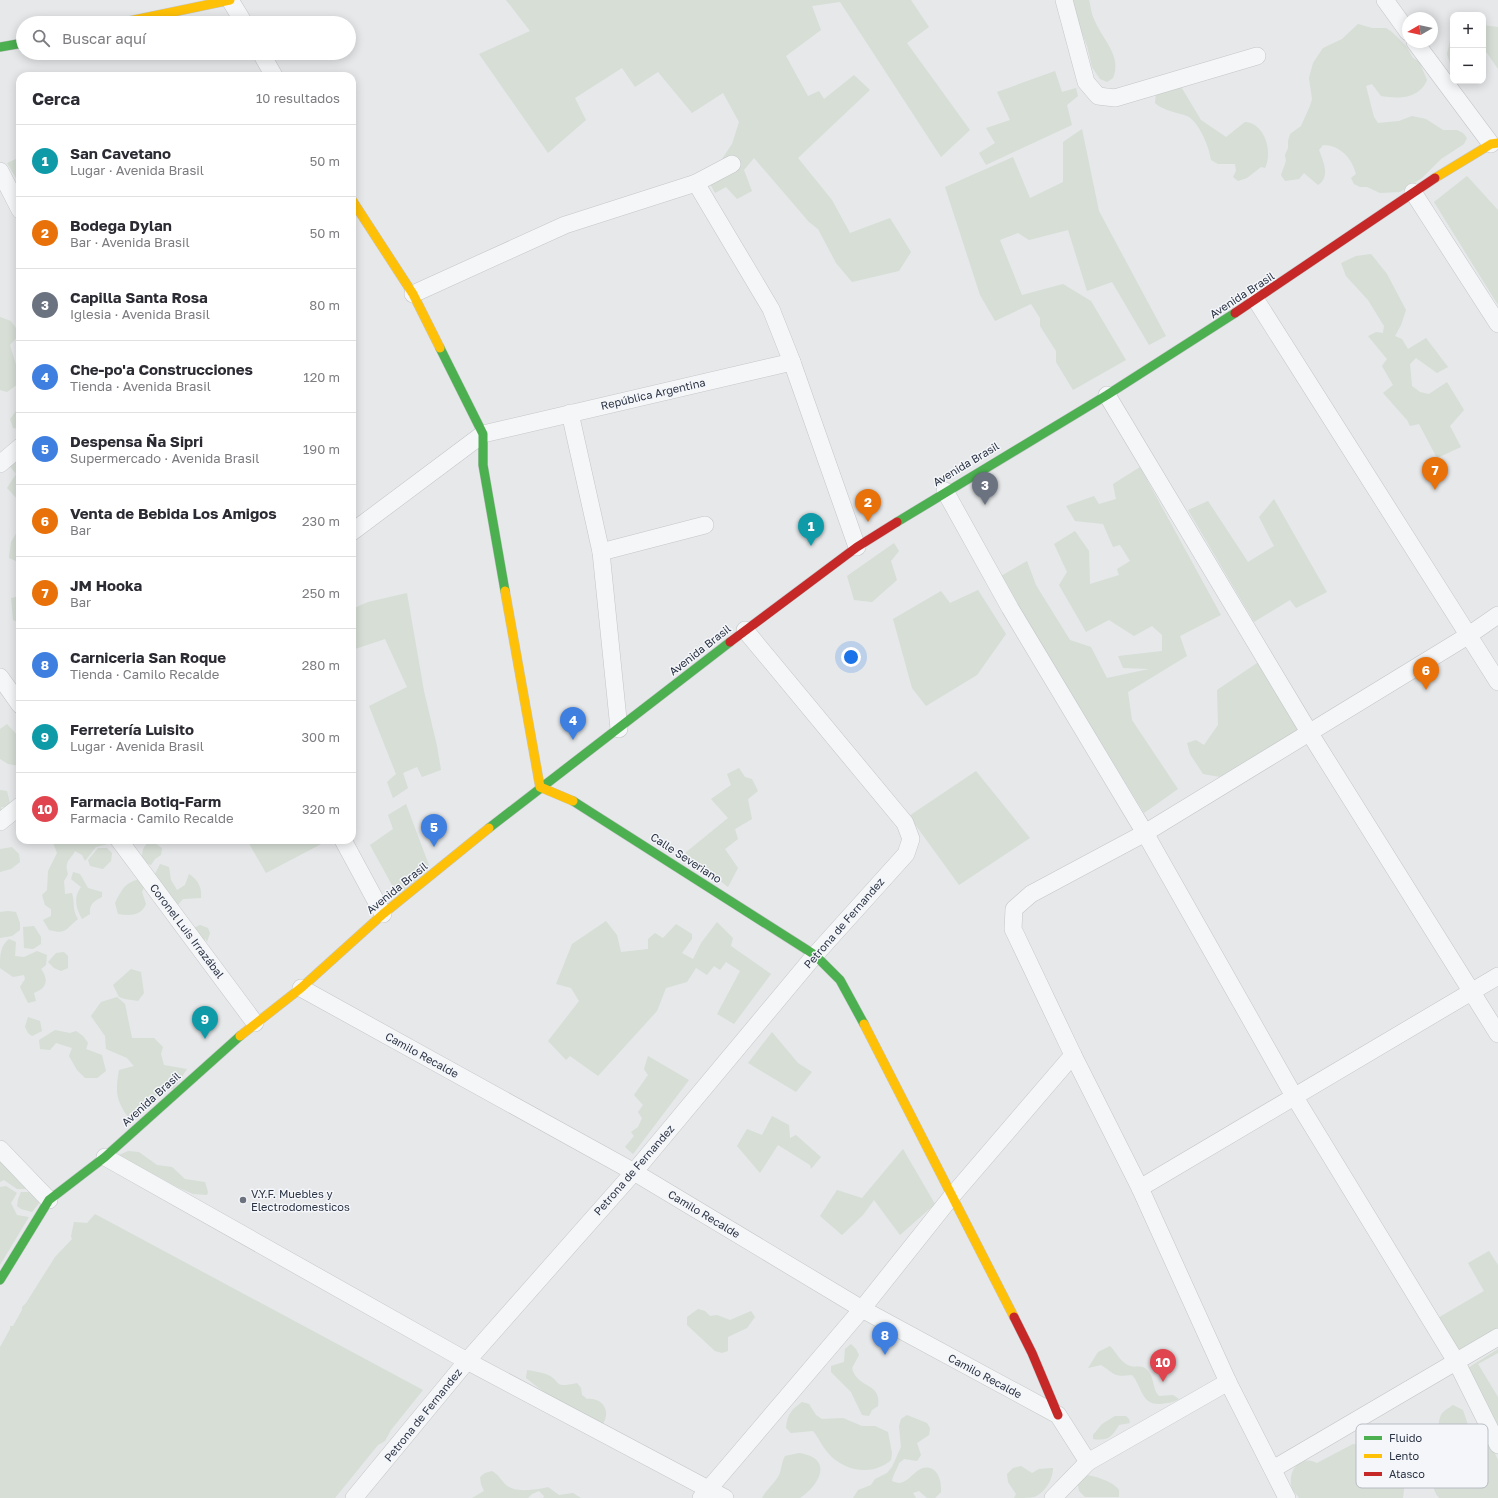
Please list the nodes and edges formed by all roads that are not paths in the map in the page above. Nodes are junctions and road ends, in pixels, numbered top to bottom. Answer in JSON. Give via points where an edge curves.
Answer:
{"nodes":[{"id":1,"x":230,"y":0,"type":"edge"},
{"id":2,"x":1064,"y":0,"type":"edge"},
{"id":3,"x":1385,"y":0,"type":"edge"},
{"id":4,"x":153,"y":16,"type":"edge"},
{"id":5,"x":240,"y":16,"type":"edge"},
{"id":6,"x":1402,"y":24,"type":"edge"},
{"id":7,"x":16,"y":44,"type":"edge"},
{"id":8,"x":0,"y":47,"type":"edge"},
{"id":9,"x":1421,"y":48,"type":"edge"},
{"id":10,"x":1257,"y":56,"type":"dead end"},
{"id":11,"x":265,"y":60,"type":"edge"},
{"id":12,"x":272,"y":72,"type":"edge"},
{"id":13,"x":1494,"y":144,"type":"edge"},
{"id":14,"x":732,"y":164,"type":"dead end"},
{"id":15,"x":0,"y":171,"type":"edge"},
{"id":16,"x":696,"y":183,"type":"junction"},
{"id":17,"x":1414,"y":192,"type":"junction"},
{"id":18,"x":16,"y":202,"type":"edge"},
{"id":19,"x":356,"y":206,"type":"edge"},
{"id":20,"x":413,"y":294,"type":"junction"},
{"id":21,"x":1256,"y":300,"type":"junction"},
{"id":22,"x":1498,"y":324,"type":"edge"},
{"id":23,"x":792,"y":362,"type":"junction"},
{"id":24,"x":1107,"y":395,"type":"junction"},
{"id":25,"x":570,"y":413,"type":"junction"},
{"id":26,"x":483,"y":434,"type":"junction"},
{"id":27,"x":16,"y":450,"type":"edge"},
{"id":28,"x":0,"y":464,"type":"edge"},
{"id":29,"x":944,"y":491,"type":"junction"},
{"id":30,"x":705,"y":525,"type":"dead end"},
{"id":31,"x":356,"y":529,"type":"edge"},
{"id":32,"x":857,"y":547,"type":"junction"},
{"id":33,"x":601,"y":552,"type":"junction"},
{"id":34,"x":1498,"y":615,"type":"edge"},
{"id":35,"x":745,"y":630,"type":"junction"},
{"id":36,"x":1469,"y":635,"type":"junction"},
{"id":37,"x":0,"y":677,"type":"edge"},
{"id":38,"x":1498,"y":682,"type":"edge"},
{"id":39,"x":16,"y":699,"type":"edge"},
{"id":40,"x":619,"y":729,"type":"junction"},
{"id":41,"x":1309,"y":732,"type":"junction"},
{"id":42,"x":540,"y":788,"type":"junction"},
{"id":43,"x":16,"y":809,"type":"edge"},
{"id":44,"x":0,"y":822,"type":"edge"},
{"id":45,"x":1144,"y":833,"type":"junction"},
{"id":46,"x":122,"y":844,"type":"edge"},
{"id":47,"x":345,"y":844,"type":"edge"},
{"id":48,"x":383,"y":914,"type":"junction"},
{"id":49,"x":815,"y":955,"type":"junction"},
{"id":50,"x":1498,"y":976,"type":"edge"},
{"id":51,"x":301,"y":988,"type":"junction"},
{"id":52,"x":1472,"y":992,"type":"junction"},
{"id":53,"x":255,"y":1023,"type":"junction"},
{"id":54,"x":1498,"y":1034,"type":"edge"},
{"id":55,"x":1072,"y":1055,"type":"junction"},
{"id":56,"x":1294,"y":1096,"type":"junction"},
{"id":57,"x":0,"y":1149,"type":"edge"},
{"id":58,"x":105,"y":1157,"type":"junction"},
{"id":59,"x":634,"y":1172,"type":"junction"},
{"id":60,"x":1140,"y":1188,"type":"junction"},
{"id":61,"x":952,"y":1196,"type":"junction"},
{"id":62,"x":49,"y":1200,"type":"junction"},
{"id":63,"x":0,"y":1280,"type":"edge"},
{"id":64,"x":862,"y":1309,"type":"junction"},
{"id":65,"x":1498,"y":1337,"type":"edge"},
{"id":66,"x":467,"y":1361,"type":"junction"},
{"id":67,"x":1457,"y":1362,"type":"junction"},
{"id":68,"x":1228,"y":1382,"type":"junction"},
{"id":69,"x":1058,"y":1415,"type":"junction"},
{"id":70,"x":1488,"y":1424,"type":"edge"},
{"id":71,"x":1488,"y":1425,"type":"edge"},
{"id":72,"x":1498,"y":1445,"type":"edge"},
{"id":73,"x":1088,"y":1462,"type":"junction"},
{"id":74,"x":1273,"y":1468,"type":"junction"},
{"id":75,"x":705,"y":1493,"type":"edge"},
{"id":76,"x":354,"y":1498,"type":"edge"},
{"id":77,"x":726,"y":1498,"type":"edge"},
{"id":78,"x":1053,"y":1498,"type":"edge"},
{"id":79,"x":1288,"y":1498,"type":"edge"}],
"edges":[{"from":1,"to":4,"type":"street"},
{"from":1,"to":5,"type":"street"},
{"from":2,"to":10,"type":"street","via":[[1086,82],[1098,96],[1115,98]]},
{"from":3,"to":6,"type":"street"},
{"from":7,"to":8,"type":"street"},
{"from":9,"to":13,"type":"street"},
{"from":11,"to":12,"type":"street"},
{"from":13,"to":17,"type":"street","name":"Avenida Brasil"},
{"from":14,"to":16,"type":"street"},
{"from":15,"to":18,"type":"street"},
{"from":16,"to":20,"type":"street","via":[[565,225]]},
{"from":16,"to":23,"type":"street","via":[[771,309]]},
{"from":17,"to":21,"type":"street","name":"Avenida Brasil"},
{"from":17,"to":22,"type":"street"},
{"from":19,"to":20,"type":"street"},
{"from":20,"to":26,"type":"street"},
{"from":21,"to":24,"type":"street","name":"Avenida Brasil"},
{"from":21,"to":36,"type":"street"},
{"from":23,"to":25,"type":"street","name":"República Argentina"},
{"from":23,"to":32,"type":"street"},
{"from":24,"to":29,"type":"street","name":"Avenida Brasil"},
{"from":24,"to":41,"type":"street"},
{"from":25,"to":26,"type":"street","name":"República Argentina"},
{"from":25,"to":33,"type":"street"},
{"from":26,"to":31,"type":"street","name":"República Argentina"},
{"from":26,"to":42,"type":"street","via":[[483,465]]},
{"from":27,"to":28,"type":"street"},
{"from":29,"to":32,"type":"street","name":"Avenida Brasil"},
{"from":29,"to":45,"type":"street","via":[[1010,608]]},
{"from":30,"to":33,"type":"street"},
{"from":32,"to":35,"type":"street","name":"Avenida Brasil"},
{"from":33,"to":40,"type":"street"},
{"from":34,"to":36,"type":"street"},
{"from":35,"to":40,"type":"street","name":"Avenida Brasil"},
{"from":35,"to":49,"type":"street","name":"Petrona de Fernandez","via":[[905,823],[911,839],[906,854]]},
{"from":36,"to":38,"type":"street"},
{"from":36,"to":41,"type":"street"},
{"from":37,"to":39,"type":"street"},
{"from":40,"to":42,"type":"street","name":"Avenida Brasil"},
{"from":41,"to":45,"type":"street"},
{"from":41,"to":52,"type":"street"},
{"from":42,"to":48,"type":"street","name":"Avenida Brasil"},
{"from":42,"to":49,"type":"street","name":"Calle Severiano","via":[[575,802]]},
{"from":43,"to":44,"type":"street"},
{"from":45,"to":55,"type":"street","via":[[1031,894],[1014,909],[1013,928]]},
{"from":45,"to":56,"type":"street"},
{"from":46,"to":53,"type":"street","name":"Coronel Luis Irrazábal"},
{"from":47,"to":48,"type":"street"},
{"from":48,"to":51,"type":"street","name":"Avenida Brasil"},
{"from":49,"to":59,"type":"street","name":"Petrona de Fernandez"},
{"from":49,"to":61,"type":"street","name":"Calle Severiano","via":[[840,980]]},
{"from":50,"to":52,"type":"street"},
{"from":51,"to":53,"type":"street","name":"Avenida Brasil"},
{"from":51,"to":59,"type":"street","name":"Camilo Recalde"},
{"from":52,"to":54,"type":"street"},
{"from":52,"to":56,"type":"street"},
{"from":53,"to":58,"type":"street","name":"Avenida Brasil"},
{"from":55,"to":60,"type":"street"},
{"from":55,"to":61,"type":"street"},
{"from":56,"to":60,"type":"street"},
{"from":56,"to":67,"type":"street"},
{"from":57,"to":62,"type":"street"},
{"from":58,"to":62,"type":"street","name":"Avenida Brasil"},
{"from":58,"to":66,"type":"street"},
{"from":59,"to":64,"type":"street","name":"Camilo Recalde"},
{"from":59,"to":66,"type":"street","name":"Petrona de Fernandez"},
{"from":60,"to":68,"type":"street"},
{"from":61,"to":64,"type":"street"},
{"from":61,"to":69,"type":"street","name":"Calle Severiano","via":[[1032,1353]]},
{"from":62,"to":63,"type":"street","name":"Avenida Brasil"},
{"from":64,"to":69,"type":"street","name":"Camilo Recalde"},
{"from":64,"to":75,"type":"street"},
{"from":65,"to":67,"type":"street"},
{"from":66,"to":75,"type":"street"},
{"from":66,"to":76,"type":"street","name":"Petrona de Fernandez"},
{"from":67,"to":70,"type":"street"},
{"from":67,"to":74,"type":"street"},
{"from":68,"to":73,"type":"street"},
{"from":68,"to":74,"type":"street"},
{"from":69,"to":73,"type":"street","name":"Camilo Recalde"},
{"from":71,"to":72,"type":"street"},
{"from":73,"to":78,"type":"street"},
{"from":74,"to":79,"type":"street"},
{"from":75,"to":77,"type":"street"}]}
